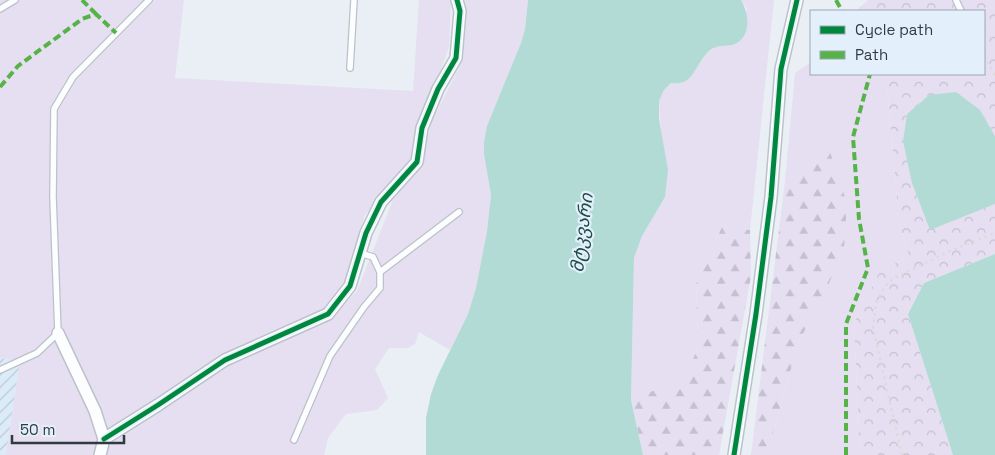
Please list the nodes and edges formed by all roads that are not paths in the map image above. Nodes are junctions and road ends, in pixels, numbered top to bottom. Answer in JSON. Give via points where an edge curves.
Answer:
{"nodes":[{"id":1,"x":15,"y":0,"type":"edge"},
{"id":2,"x":150,"y":0,"type":"edge"},
{"id":3,"x":354,"y":0,"type":"edge"},
{"id":4,"x":457,"y":0,"type":"edge"},
{"id":5,"x":797,"y":0,"type":"edge"},
{"id":6,"x":0,"y":9,"type":"edge"},
{"id":7,"x":350,"y":68,"type":"dead end"},
{"id":8,"x":459,"y":212,"type":"dead end"},
{"id":9,"x":360,"y":252,"type":"junction"},
{"id":10,"x":380,"y":272,"type":"junction"},
{"id":11,"x":58,"y":333,"type":"junction"},
{"id":12,"x":0,"y":370,"type":"edge"},
{"id":13,"x":104,"y":439,"type":"junction"},
{"id":14,"x":294,"y":440,"type":"dead end"},
{"id":15,"x":100,"y":455,"type":"edge"},
{"id":16,"x":734,"y":455,"type":"edge"}],
"edges":[{"from":1,"to":6,"type":"lane"},
{"from":2,"to":11,"type":"lane","via":[[73,78],[54,109],[52,197]]},
{"from":3,"to":7,"type":"lane"},
{"from":4,"to":9,"type":"street","via":[[460,11],[456,58],[438,89],[422,128],[417,162],[381,202]]},
{"from":5,"to":16,"type":"street","via":[[781,69],[771,197]]},
{"from":8,"to":10,"type":"lane"},
{"from":9,"to":10,"type":"lane","via":[[373,256]]},
{"from":9,"to":13,"type":"street","via":[[350,286],[328,314],[225,360]]},
{"from":10,"to":14,"type":"lane","via":[[380,288],[330,356]]},
{"from":11,"to":12,"type":"lane","via":[[37,353]]},
{"from":11,"to":13,"type":"street","via":[[95,411]]},
{"from":13,"to":15,"type":"street"}]}
